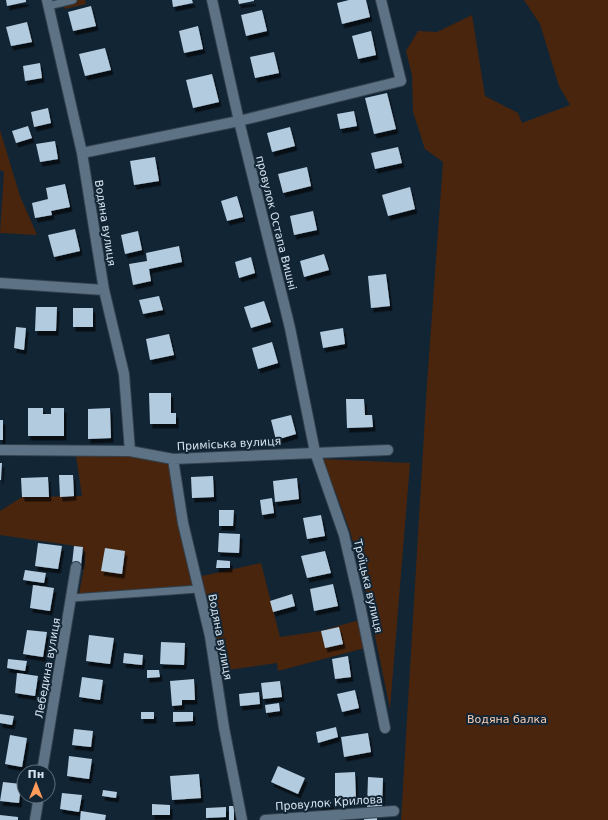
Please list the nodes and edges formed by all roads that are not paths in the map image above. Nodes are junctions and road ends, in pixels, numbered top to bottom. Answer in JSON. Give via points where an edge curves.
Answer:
{"nodes":[{"id":1,"x":73,"y":0,"type":"edge"},
{"id":2,"x":212,"y":0,"type":"edge"},
{"id":3,"x":381,"y":0,"type":"edge"},
{"id":4,"x":48,"y":3,"type":"edge"},
{"id":5,"x":239,"y":121,"type":"junction"},
{"id":6,"x":82,"y":153,"type":"junction"},
{"id":7,"x":0,"y":282,"type":"edge"},
{"id":8,"x":104,"y":290,"type":"junction"},
{"id":9,"x":0,"y":450,"type":"edge"},
{"id":10,"x":130,"y":450,"type":"junction"},
{"id":11,"x":388,"y":450,"type":"dead end"},
{"id":12,"x":315,"y":452,"type":"junction"},
{"id":13,"x":173,"y":459,"type":"junction"},
{"id":14,"x":76,"y":567,"type":"dead end"},
{"id":15,"x":198,"y":589,"type":"junction"},
{"id":16,"x":72,"y":598,"type":"junction"},
{"id":17,"x":385,"y":728,"type":"dead end"},
{"id":18,"x":43,"y":764,"type":"edge"},
{"id":19,"x":38,"y":804,"type":"edge"},
{"id":20,"x":394,"y":811,"type":"dead end"},
{"id":21,"x":35,"y":820,"type":"edge"},
{"id":22,"x":242,"y":820,"type":"edge"},
{"id":23,"x":265,"y":820,"type":"edge"}],
"edges":[{"from":1,"to":4,"type":"lane"},
{"from":2,"to":5,"type":"street","name":"провулок Остапа Вишні"},
{"from":3,"to":5,"type":"street","via":[[400,81]]},
{"from":4,"to":6,"type":"street","name":"Водяна вулиця"},
{"from":5,"to":6,"type":"street"},
{"from":5,"to":12,"type":"street","name":"провулок Остапа Вишні","via":[[290,328]]},
{"from":6,"to":8,"type":"street","name":"Водяна вулиця"},
{"from":7,"to":8,"type":"street"},
{"from":8,"to":10,"type":"street","name":"Водяна вулиця","via":[[124,374]]},
{"from":9,"to":10,"type":"street","name":"Приміська вулиця"},
{"from":10,"to":13,"type":"street","name":"Приміська вулиця"},
{"from":11,"to":12,"type":"street","name":"Приміська вулиця"},
{"from":12,"to":13,"type":"street","name":"Приміська вулиця"},
{"from":12,"to":17,"type":"street","name":"Троїцька вулиця","via":[[344,535]]},
{"from":13,"to":15,"type":"street","name":"Водяна вулиця","via":[[183,523]]},
{"from":14,"to":16,"type":"street","name":"Лебедина вулиця"},
{"from":15,"to":16,"type":"lane"},
{"from":15,"to":22,"type":"street","name":"Водяна вулиця","via":[[210,636]]},
{"from":16,"to":18,"type":"street","name":"Лебедина вулиця"},
{"from":19,"to":21,"type":"street"},
{"from":20,"to":23,"type":"street","name":"Провулок Крилова"}]}
